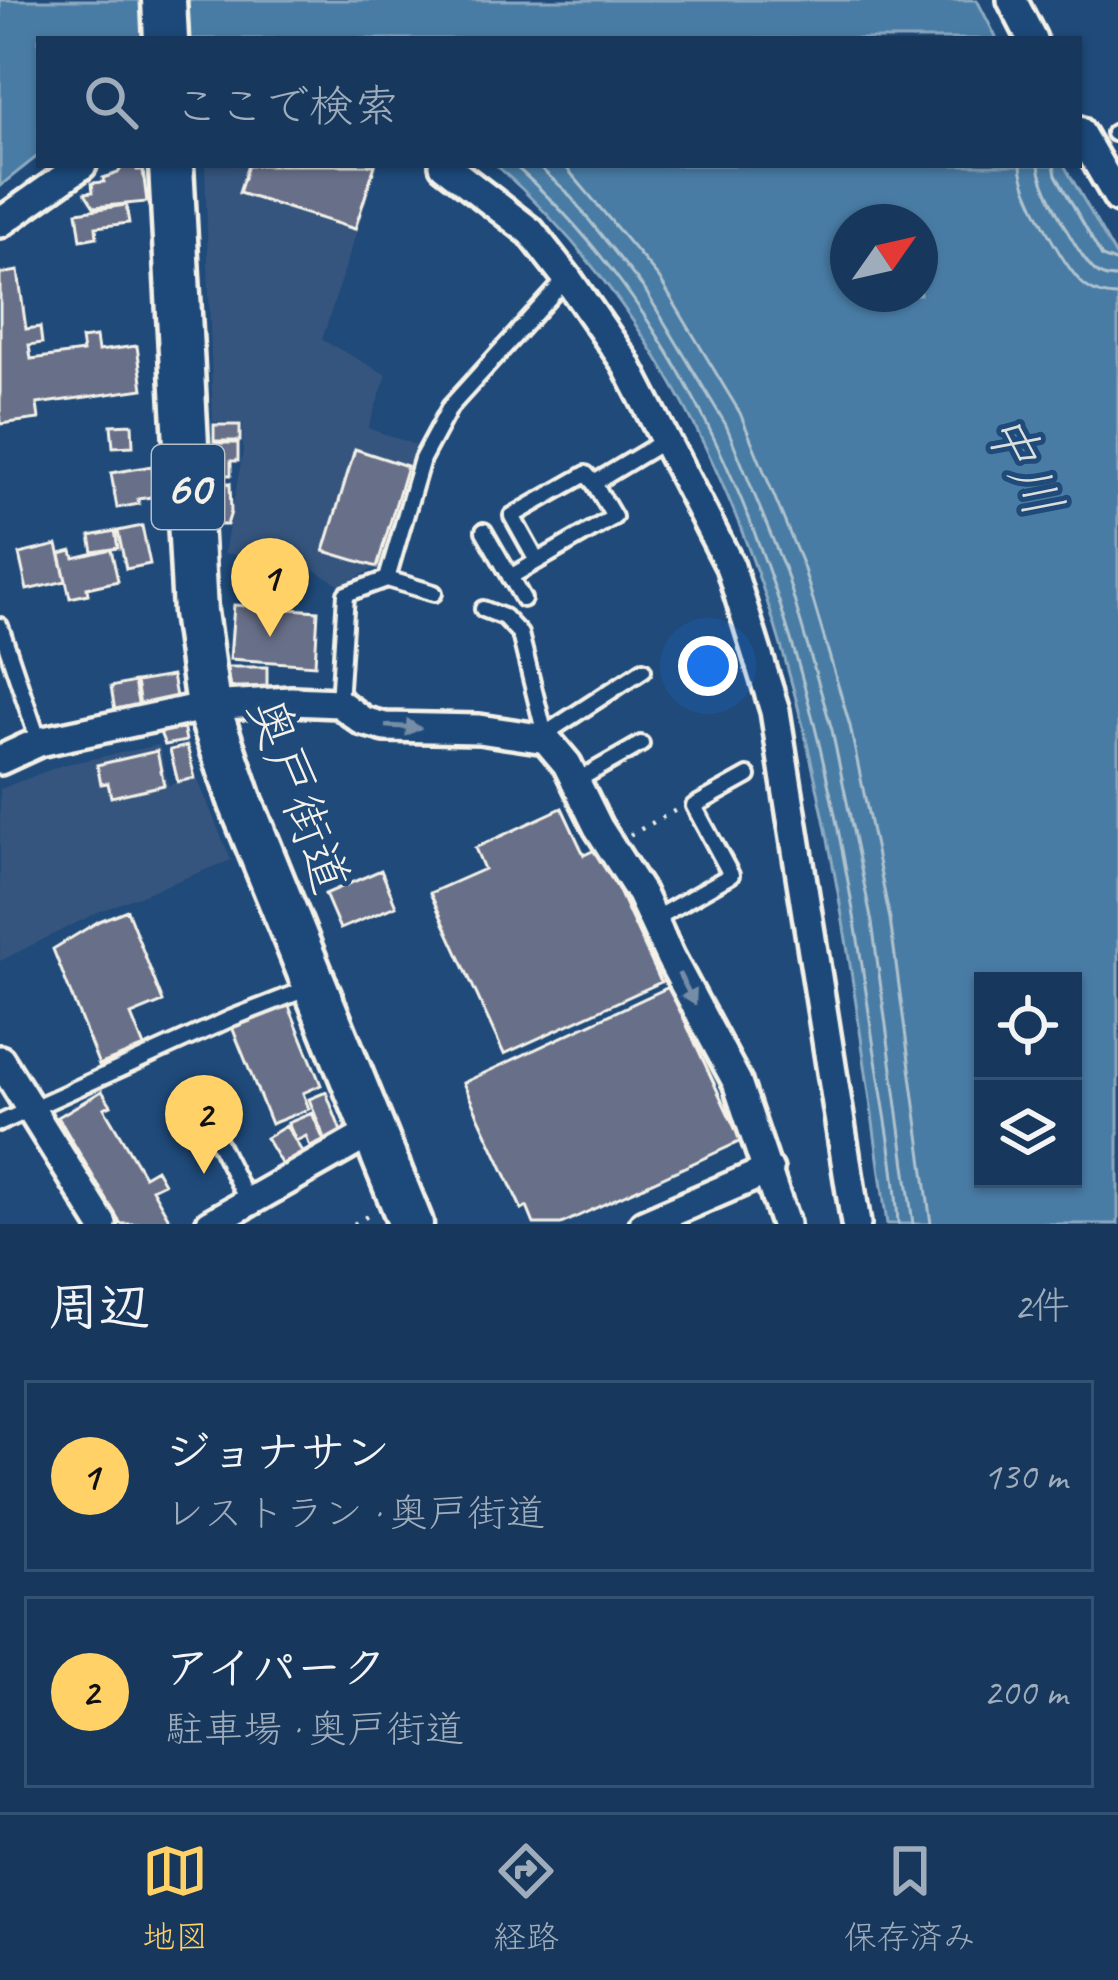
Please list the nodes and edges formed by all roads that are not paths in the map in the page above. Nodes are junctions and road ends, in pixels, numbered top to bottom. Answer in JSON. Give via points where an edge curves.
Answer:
{"nodes":[{"id":1,"x":164,"y":0,"type":"edge"},
{"id":2,"x":1012,"y":0,"type":"edge"},
{"id":3,"x":166,"y":36,"type":"edge"},
{"id":4,"x":1030,"y":36,"type":"edge"},
{"id":5,"x":1082,"y":135,"type":"edge"},
{"id":6,"x":78,"y":168,"type":"edge"},
{"id":7,"x":171,"y":168,"type":"edge"},
{"id":8,"x":448,"y":168,"type":"edge"},
{"id":9,"x":1118,"y":198,"type":"edge"},
{"id":10,"x":0,"y":223,"type":"edge"},
{"id":11,"x":567,"y":278,"type":"junction"},
{"id":12,"x":664,"y":441,"type":"junction"},
{"id":13,"x":594,"y":483,"type":"junction"},
{"id":14,"x":484,"y":531,"type":"dead end"},
{"id":15,"x":538,"y":561,"type":"junction"},
{"id":16,"x":510,"y":577,"type":"junction"},
{"id":17,"x":387,"y":579,"type":"junction"},
{"id":18,"x":434,"y":593,"type":"dead end"},
{"id":19,"x":523,"y":599,"type":"dead end"},
{"id":20,"x":483,"y":609,"type":"dead end"},
{"id":21,"x":0,"y":626,"type":"edge"},
{"id":22,"x":643,"y":670,"type":"dead end"},
{"id":23,"x":339,"y":703,"type":"junction"},
{"id":24,"x":208,"y":706,"type":"junction"},
{"id":25,"x":546,"y":739,"type":"junction"},
{"id":26,"x":39,"y":742,"type":"junction"},
{"id":27,"x":641,"y":744,"type":"dead end"},
{"id":28,"x":0,"y":760,"type":"edge"},
{"id":29,"x":748,"y":776,"type":"dead end"},
{"id":30,"x":576,"y":782,"type":"junction"},
{"id":31,"x":654,"y":919,"type":"junction"},
{"id":32,"x":314,"y":986,"type":"junction"},
{"id":33,"x":0,"y":1060,"type":"edge"},
{"id":34,"x":31,"y":1108,"type":"junction"},
{"id":35,"x":0,"y":1124,"type":"edge"},
{"id":36,"x":374,"y":1132,"type":"junction"},
{"id":37,"x":216,"y":1138,"type":"dead end"},
{"id":38,"x":769,"y":1170,"type":"junction"},
{"id":39,"x":248,"y":1202,"type":"junction"},
{"id":40,"x":102,"y":1224,"type":"edge"},
{"id":41,"x":210,"y":1224,"type":"edge"},
{"id":42,"x":411,"y":1224,"type":"edge"},
{"id":43,"x":644,"y":1224,"type":"edge"},
{"id":44,"x":785,"y":1224,"type":"edge"},
{"id":45,"x":856,"y":1224,"type":"edge"}],
"edges":[{"from":1,"to":3,"type":"main road"},
{"from":2,"to":4,"type":"street"},
{"from":5,"to":9,"type":"street"},
{"from":6,"to":10,"type":"street"},
{"from":7,"to":24,"type":"main road","name":"奥戸街道","number":"60","via":[[195,612]]},
{"from":8,"to":11,"type":"street","via":[[531,232]]},
{"from":11,"to":12,"type":"street","via":[[626,362]]},
{"from":11,"to":17,"type":"lane","via":[[450,407],[422,460]]},
{"from":12,"to":13,"type":"lane"},
{"from":12,"to":45,"type":"street","via":[[730,566],[775,712]]},
{"from":13,"to":15,"type":"lane","via":[[614,518]]},
{"from":13,"to":15,"type":"lane","via":[[586,474],[512,516]]},
{"from":14,"to":16,"type":"lane"},
{"from":15,"to":16,"type":"lane"},
{"from":16,"to":19,"type":"lane"},
{"from":17,"to":18,"type":"lane"},
{"from":17,"to":23,"type":"lane","via":[[346,594]]},
{"from":20,"to":25,"type":"lane","via":[[520,634]]},
{"from":21,"to":26,"type":"lane"},
{"from":22,"to":25,"type":"lane"},
{"from":23,"to":24,"type":"street"},
{"from":23,"to":25,"type":"street","one_way":true,"via":[[385,727]]},
{"from":24,"to":26,"type":"street"},
{"from":24,"to":32,"type":"main road","name":"奥戸街道","number":"60"},
{"from":25,"to":30,"type":"street"},
{"from":26,"to":28,"type":"street"},
{"from":27,"to":30,"type":"lane"},
{"from":29,"to":31,"type":"lane","via":[[694,806],[730,874]]},
{"from":30,"to":31,"type":"street"},
{"from":31,"to":38,"type":"street","one_way":true,"via":[[736,1082]]},
{"from":32,"to":34,"type":"lane"},
{"from":32,"to":36,"type":"main road","name":"奥戸街道","number":"60"},
{"from":33,"to":34,"type":"street"},
{"from":34,"to":35,"type":"lane"},
{"from":34,"to":40,"type":"street"},
{"from":36,"to":39,"type":"street"},
{"from":36,"to":42,"type":"main road","name":"奥戸街道","number":"60"},
{"from":37,"to":39,"type":"lane"},
{"from":38,"to":43,"type":"street"},
{"from":38,"to":44,"type":"street"},
{"from":39,"to":41,"type":"street"}]}
